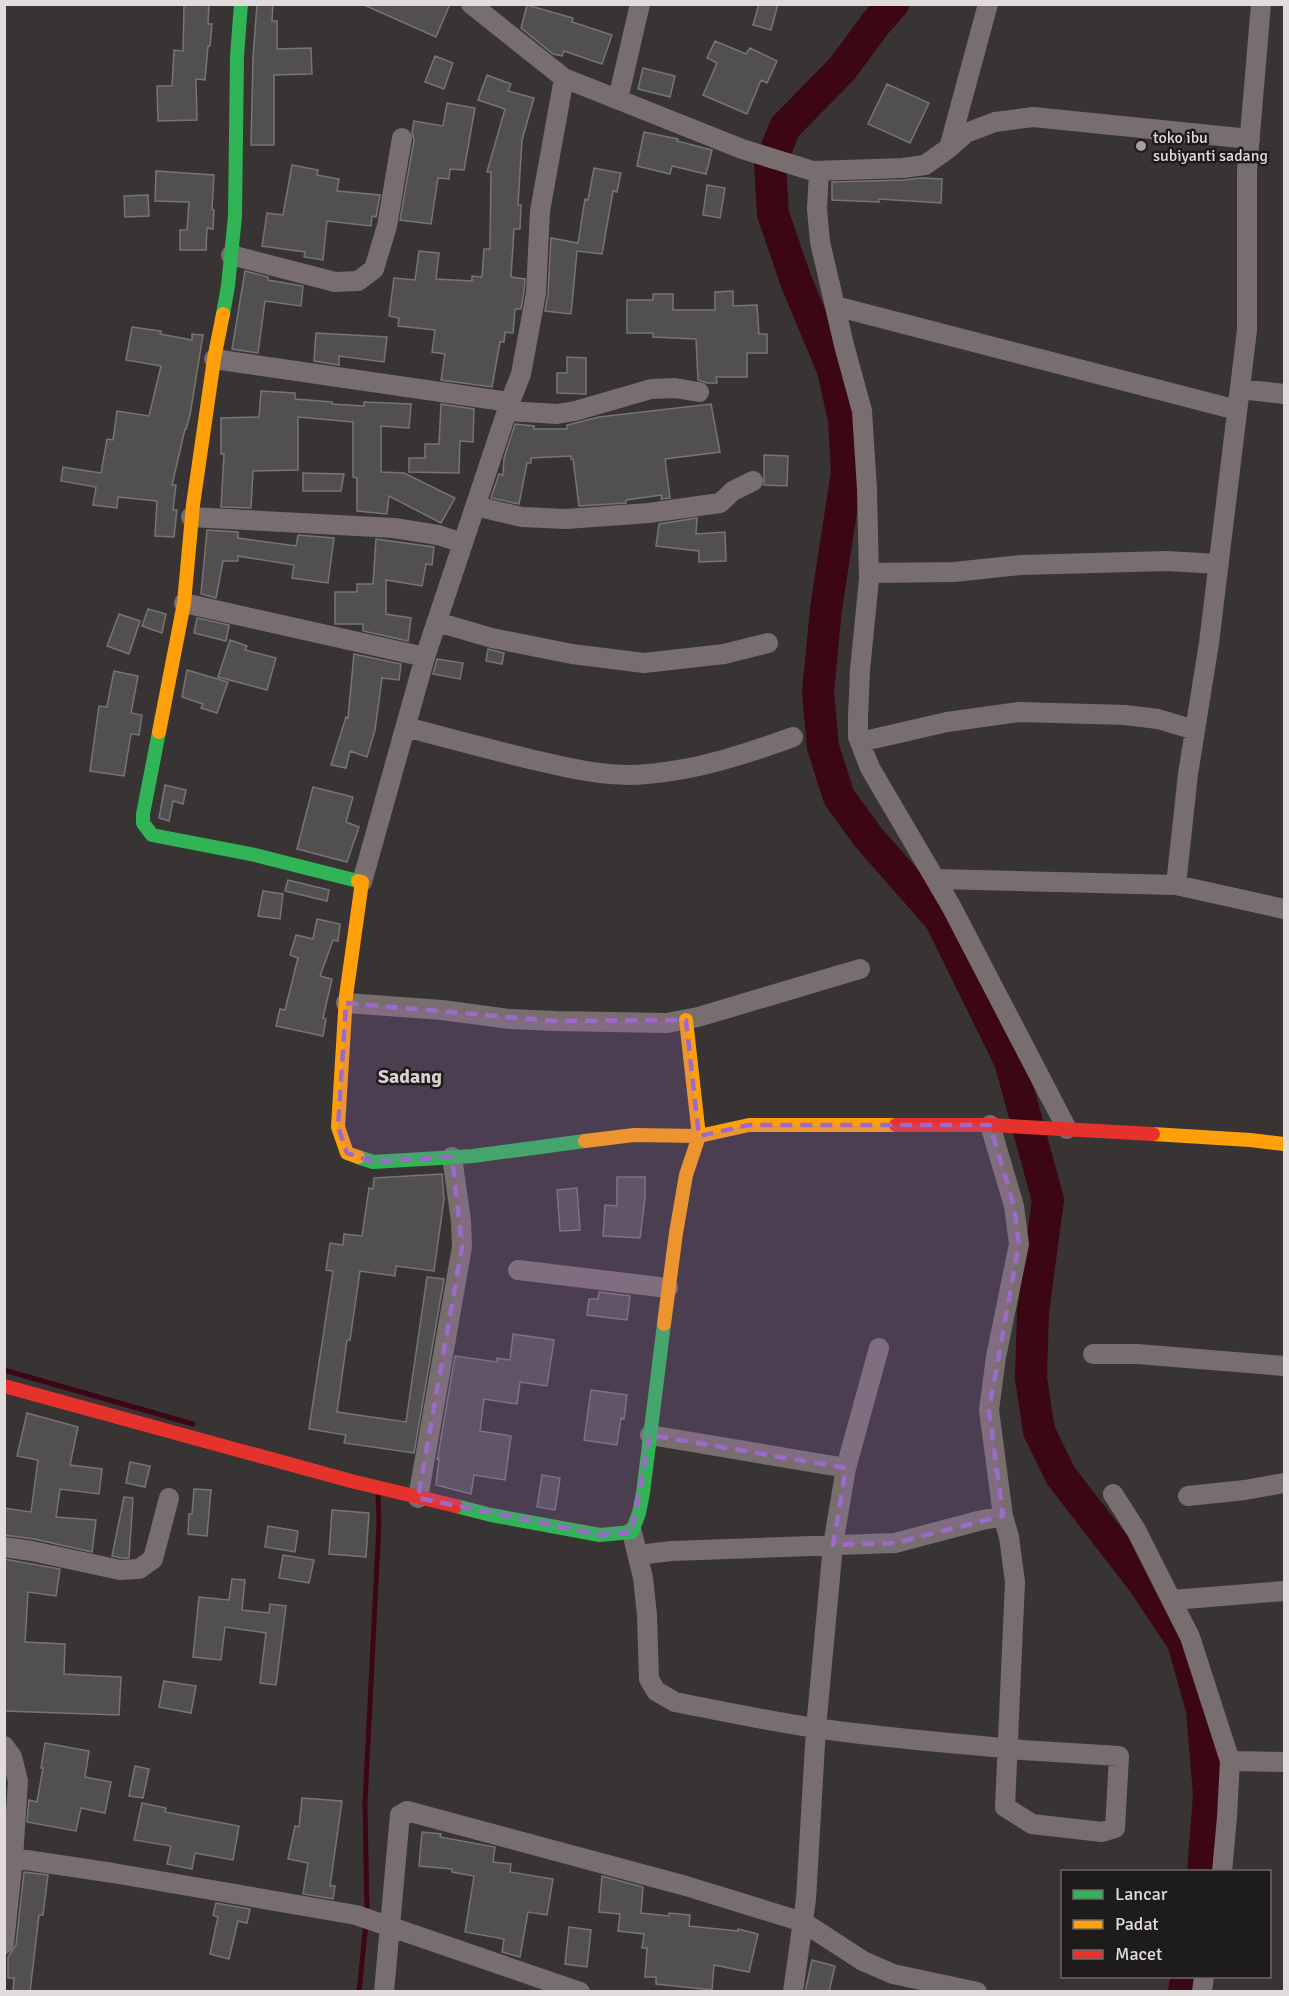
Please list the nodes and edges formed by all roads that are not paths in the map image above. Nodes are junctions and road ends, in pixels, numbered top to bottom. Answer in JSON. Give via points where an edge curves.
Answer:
{"nodes":[{"id":1,"x":241,"y":4,"type":"edge"},
{"id":2,"x":471,"y":4,"type":"edge"},
{"id":3,"x":640,"y":4,"type":"edge"},
{"id":4,"x":988,"y":4,"type":"edge"},
{"id":5,"x":1261,"y":4,"type":"edge"},
{"id":6,"x":564,"y":78,"type":"junction"},
{"id":7,"x":618,"y":99,"type":"junction"},
{"id":8,"x":402,"y":138,"type":"dead end"},
{"id":9,"x":1250,"y":139,"type":"junction"},
{"id":10,"x":949,"y":148,"type":"junction"},
{"id":11,"x":816,"y":171,"type":"junction"},
{"id":12,"x":231,"y":255,"type":"junction"},
{"id":13,"x":835,"y":306,"type":"junction"},
{"id":14,"x":214,"y":359,"type":"junction"},
{"id":15,"x":1240,"y":389,"type":"junction"},
{"id":16,"x":699,"y":392,"type":"dead end"},
{"id":17,"x":1284,"y":394,"type":"edge"},
{"id":18,"x":508,"y":406,"type":"junction"},
{"id":19,"x":1237,"y":410,"type":"junction"},
{"id":20,"x":753,"y":481,"type":"dead end"},
{"id":21,"x":475,"y":506,"type":"junction"},
{"id":22,"x":191,"y":517,"type":"junction"},
{"id":23,"x":463,"y":543,"type":"junction"},
{"id":24,"x":1219,"y":564,"type":"junction"},
{"id":25,"x":869,"y":573,"type":"junction"},
{"id":26,"x":184,"y":603,"type":"junction"},
{"id":27,"x":437,"y":622,"type":"junction"},
{"id":28,"x":768,"y":644,"type":"dead end"},
{"id":29,"x":425,"y":657,"type":"junction"},
{"id":30,"x":406,"y":727,"type":"junction"},
{"id":31,"x":1195,"y":730,"type":"junction"},
{"id":32,"x":794,"y":737,"type":"dead end"},
{"id":33,"x":860,"y":742,"type":"junction"},
{"id":34,"x":935,"y":879,"type":"junction"},
{"id":35,"x":362,"y":882,"type":"junction"},
{"id":36,"x":1176,"y":885,"type":"junction"},
{"id":37,"x":1284,"y":909,"type":"edge"},
{"id":38,"x":860,"y":969,"type":"dead end"},
{"id":39,"x":346,"y":1003,"type":"junction"},
{"id":40,"x":686,"y":1020,"type":"junction"},
{"id":41,"x":990,"y":1125,"type":"junction"},
{"id":42,"x":1060,"y":1128,"type":"junction"},
{"id":43,"x":699,"y":1136,"type":"junction"},
{"id":44,"x":1284,"y":1144,"type":"edge"},
{"id":45,"x":452,"y":1157,"type":"junction"},
{"id":46,"x":518,"y":1270,"type":"dead end"},
{"id":47,"x":668,"y":1288,"type":"junction"},
{"id":48,"x":879,"y":1348,"type":"dead end"},
{"id":49,"x":1093,"y":1354,"type":"dead end"},
{"id":50,"x":1284,"y":1366,"type":"edge"},
{"id":51,"x":4,"y":1386,"type":"edge"},
{"id":52,"x":650,"y":1435,"type":"junction"},
{"id":53,"x":846,"y":1468,"type":"junction"},
{"id":54,"x":1284,"y":1483,"type":"edge"},
{"id":55,"x":1113,"y":1494,"type":"dead end"},
{"id":56,"x":410,"y":1496,"type":"junction"},
{"id":57,"x":1188,"y":1496,"type":"dead end"},
{"id":58,"x":169,"y":1498,"type":"dead end"},
{"id":59,"x":1003,"y":1516,"type":"junction"},
{"id":60,"x":632,"y":1532,"type":"junction"},
{"id":61,"x":833,"y":1545,"type":"junction"},
{"id":62,"x":4,"y":1547,"type":"edge"},
{"id":63,"x":639,"y":1555,"type":"junction"},
{"id":64,"x":1284,"y":1591,"type":"edge"},
{"id":65,"x":1172,"y":1600,"type":"junction"},
{"id":66,"x":816,"y":1728,"type":"junction"},
{"id":67,"x":4,"y":1746,"type":"edge"},
{"id":68,"x":1007,"y":1749,"type":"junction"},
{"id":69,"x":1230,"y":1761,"type":"junction"},
{"id":70,"x":1284,"y":1762,"type":"edge"},
{"id":71,"x":13,"y":1858,"type":"junction"},
{"id":72,"x":1222,"y":1870,"type":"edge"},
{"id":73,"x":803,"y":1922,"type":"junction"},
{"id":74,"x":387,"y":1927,"type":"junction"},
{"id":75,"x":4,"y":1944,"type":"edge"},
{"id":76,"x":384,"y":1992,"type":"edge"},
{"id":77,"x":580,"y":1992,"type":"edge"},
{"id":78,"x":793,"y":1992,"type":"edge"},
{"id":79,"x":977,"y":1992,"type":"edge"}],
"edges":[{"from":1,"to":12,"type":"street"},
{"from":2,"to":6,"type":"street"},
{"from":3,"to":7,"type":"street"},
{"from":4,"to":10,"type":"street"},
{"from":5,"to":9,"type":"street"},
{"from":6,"to":7,"type":"street"},
{"from":6,"to":18,"type":"street","via":[[540,211],[536,293],[521,374]]},
{"from":7,"to":11,"type":"street","via":[[742,149]]},
{"from":8,"to":12,"type":"street","via":[[387,226],[374,269],[358,281],[335,282]]},
{"from":9,"to":10,"type":"street","via":[[1033,117],[994,122],[966,133]]},
{"from":9,"to":15,"type":"street","via":[[1247,330]]},
{"from":10,"to":11,"type":"street","via":[[925,165]]},
{"from":11,"to":13,"type":"street","via":[[820,242]]},
{"from":12,"to":14,"type":"street"},
{"from":13,"to":19,"type":"street"},
{"from":13,"to":25,"type":"street","via":[[862,411]]},
{"from":14,"to":18,"type":"street"},
{"from":14,"to":22,"type":"street"},
{"from":15,"to":17,"type":"street"},
{"from":15,"to":19,"type":"street"},
{"from":16,"to":18,"type":"street","via":[[651,389],[557,414]]},
{"from":18,"to":21,"type":"street"},
{"from":19,"to":24,"type":"street"},
{"from":20,"to":21,"type":"street","via":[[720,502],[649,513],[566,519],[522,517]]},
{"from":21,"to":23,"type":"street"},
{"from":22,"to":23,"type":"street","via":[[394,528]]},
{"from":22,"to":26,"type":"street"},
{"from":23,"to":27,"type":"street"},
{"from":24,"to":25,"type":"street","via":[[1166,561]]},
{"from":24,"to":31,"type":"street"},
{"from":25,"to":33,"type":"street","via":[[858,717]]},
{"from":26,"to":29,"type":"street"},
{"from":26,"to":35,"type":"street","via":[[142,813],[146,829],[152,836],[255,855]]},
{"from":27,"to":28,"type":"street","via":[[572,654],[644,663],[724,654]]},
{"from":27,"to":29,"type":"street"},
{"from":29,"to":30,"type":"street"},
{"from":30,"to":32,"type":"street","via":[[547,763],[613,775],[696,767]]},
{"from":30,"to":35,"type":"street"},
{"from":31,"to":33,"type":"street","via":[[1158,719],[1125,715],[1019,712],[947,722]]},
{"from":31,"to":36,"type":"street"},
{"from":33,"to":34,"type":"street","via":[[870,768]]},
{"from":34,"to":36,"type":"street"},
{"from":34,"to":42,"type":"street"},
{"from":35,"to":39,"type":"street"},
{"from":36,"to":37,"type":"street"},
{"from":38,"to":40,"type":"street"},
{"from":39,"to":40,"type":"street","via":[[555,1021]]},
{"from":39,"to":45,"type":"street","via":[[338,1126],[347,1153],[373,1162]]},
{"from":40,"to":43,"type":"street"},
{"from":41,"to":42,"type":"street"},
{"from":41,"to":43,"type":"street","via":[[749,1125]]},
{"from":41,"to":59,"type":"street","via":[[1014,1206],[1018,1244],[990,1410]]},
{"from":42,"to":44,"type":"street"},
{"from":43,"to":45,"type":"street","via":[[634,1135]]},
{"from":43,"to":47,"type":"street","via":[[686,1176]]},
{"from":45,"to":56,"type":"street","via":[[462,1247]]},
{"from":46,"to":47,"type":"street"},
{"from":47,"to":52,"type":"street"},
{"from":48,"to":53,"type":"street"},
{"from":49,"to":50,"type":"street"},
{"from":51,"to":56,"type":"street"},
{"from":52,"to":53,"type":"street"},
{"from":52,"to":60,"type":"street","via":[[639,1514]]},
{"from":53,"to":61,"type":"street"},
{"from":54,"to":57,"type":"street"},
{"from":55,"to":65,"type":"street"},
{"from":56,"to":60,"type":"street","via":[[600,1535]]},
{"from":58,"to":62,"type":"street","via":[[153,1559],[139,1569],[120,1569]]},
{"from":59,"to":61,"type":"street","via":[[896,1543]]},
{"from":59,"to":68,"type":"street","via":[[1015,1582]]},
{"from":60,"to":63,"type":"street"},
{"from":61,"to":63,"type":"street"},
{"from":61,"to":66,"type":"street"},
{"from":63,"to":66,"type":"street","via":[[647,1615],[649,1679],[656,1691],[675,1702]]},
{"from":64,"to":65,"type":"street"},
{"from":65,"to":69,"type":"street","via":[[1190,1636]]},
{"from":66,"to":68,"type":"street"},
{"from":66,"to":73,"type":"street"},
{"from":67,"to":71,"type":"street","via":[[12,1757],[18,1781]]},
{"from":68,"to":68,"type":"street","via":[[1119,1756],[1115,1828],[1102,1832],[1032,1824],[1005,1808]]},
{"from":69,"to":70,"type":"street"},
{"from":69,"to":72,"type":"street"},
{"from":71,"to":74,"type":"street","via":[[356,1916]]},
{"from":71,"to":75,"type":"street"},
{"from":73,"to":74,"type":"street","via":[[686,1886],[407,1811],[400,1815]]},
{"from":73,"to":78,"type":"street"},
{"from":73,"to":79,"type":"street","via":[[863,1961],[892,1974]]},
{"from":74,"to":76,"type":"street"},
{"from":74,"to":77,"type":"street"}]}
